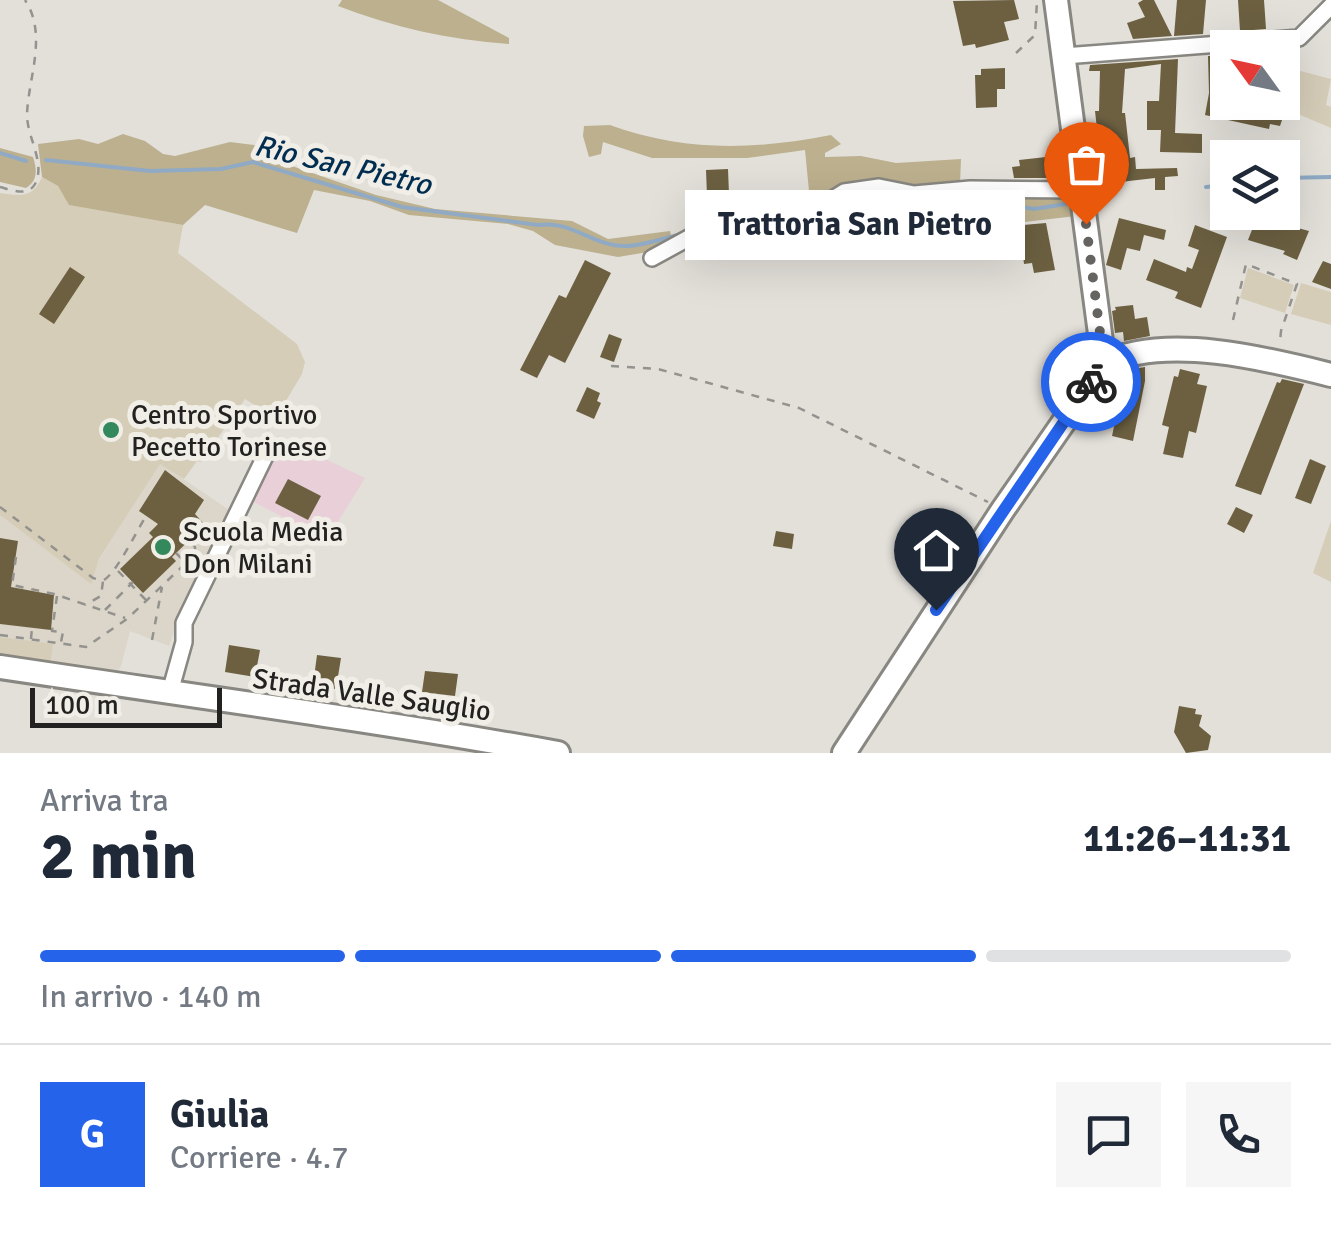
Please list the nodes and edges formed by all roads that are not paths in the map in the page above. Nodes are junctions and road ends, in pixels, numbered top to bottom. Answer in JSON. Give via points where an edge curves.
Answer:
{"nodes":[{"id":1,"x":1056,"y":0,"type":"edge"},
{"id":2,"x":1331,"y":6,"type":"edge"},
{"id":3,"x":1064,"y":56,"type":"junction"},
{"id":4,"x":1082,"y":190,"type":"junction"},
{"id":5,"x":652,"y":258,"type":"dead end"},
{"id":6,"x":1104,"y":364,"type":"junction"},
{"id":7,"x":1331,"y":375,"type":"edge"},
{"id":8,"x":270,"y":446,"type":"dead end"},
{"id":9,"x":0,"y":667,"type":"edge"},
{"id":10,"x":170,"y":692,"type":"junction"},
{"id":11,"x":558,"y":753,"type":"edge"},
{"id":12,"x":844,"y":753,"type":"edge"}],
"edges":[{"from":1,"to":3,"type":"street"},
{"from":2,"to":3,"type":"street","via":[[1299,38]]},
{"from":3,"to":4,"type":"street"},
{"from":4,"to":5,"type":"street","via":[[844,192],[788,221],[714,224]]},
{"from":4,"to":6,"type":"street"},
{"from":6,"to":7,"type":"street","via":[[1123,354],[1212,352]]},
{"from":6,"to":12,"type":"street"},
{"from":8,"to":10,"type":"street","via":[[184,624]]},
{"from":9,"to":10,"type":"street","name":"Strada Valle Sauglio"},
{"from":10,"to":11,"type":"street","name":"Strada Valle Sauglio"}]}
